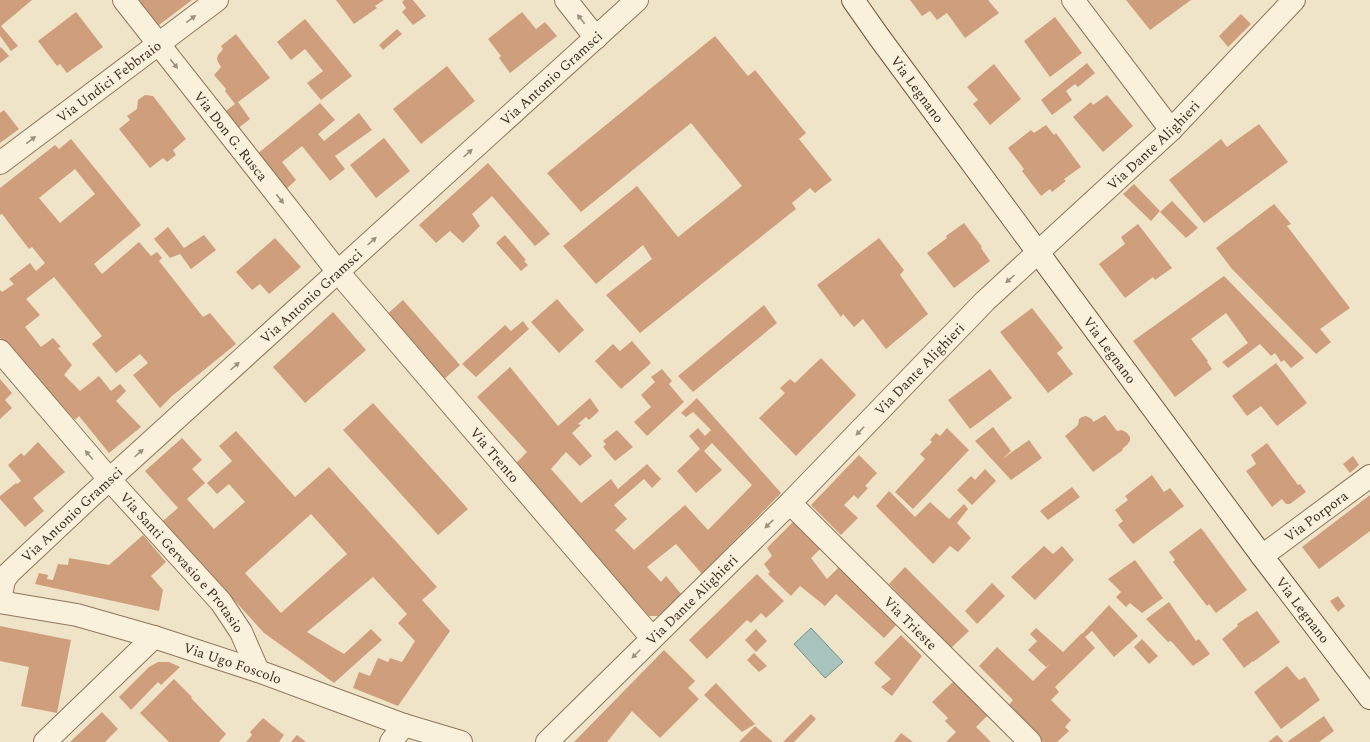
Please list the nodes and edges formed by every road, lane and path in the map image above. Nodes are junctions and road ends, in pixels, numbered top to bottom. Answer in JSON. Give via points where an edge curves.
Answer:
{"nodes":[{"id":1,"x":124,"y":0,"type":"edge"},
{"id":2,"x":217,"y":0,"type":"edge"},
{"id":3,"x":566,"y":0,"type":"edge"},
{"id":4,"x":637,"y":0,"type":"edge"},
{"id":5,"x":853,"y":0,"type":"edge"},
{"id":6,"x":1072,"y":0,"type":"edge"},
{"id":7,"x":1294,"y":0,"type":"edge"},
{"id":8,"x":596,"y":38,"type":"junction"},
{"id":9,"x":158,"y":44,"type":"junction"},
{"id":10,"x":1172,"y":130,"type":"junction"},
{"id":11,"x":0,"y":163,"type":"edge"},
{"id":12,"x":1039,"y":252,"type":"junction"},
{"id":13,"x":338,"y":272,"type":"junction"},
{"id":14,"x":0,"y":351,"type":"edge"},
{"id":15,"x":1370,"y":476,"type":"edge"},
{"id":16,"x":110,"y":480,"type":"junction"},
{"id":17,"x":790,"y":504,"type":"junction"},
{"id":18,"x":1262,"y":556,"type":"junction"},
{"id":19,"x":0,"y":601,"type":"edge"},
{"id":20,"x":154,"y":637,"type":"junction"},
{"id":21,"x":652,"y":638,"type":"junction"},
{"id":22,"x":258,"y":671,"type":"junction"},
{"id":23,"x":1370,"y":698,"type":"edge"},
{"id":24,"x":404,"y":725,"type":"junction"},
{"id":25,"x":45,"y":742,"type":"edge"},
{"id":26,"x":390,"y":742,"type":"edge"},
{"id":27,"x":461,"y":742,"type":"edge"},
{"id":28,"x":547,"y":742,"type":"edge"},
{"id":29,"x":1030,"y":742,"type":"edge"}],
"edges":[{"from":1,"to":9,"type":"street","name":"Via Don G. Rusca"},
{"from":9,"to":2,"type":"street","name":"Via Undici Febbraio","one_way":true},
{"from":8,"to":3,"type":"street","one_way":true},
{"from":4,"to":8,"type":"street","name":"Via Antonio Gramsci"},
{"from":5,"to":12,"type":"street","name":"Via Legnano"},
{"from":6,"to":10,"type":"street"},
{"from":7,"to":10,"type":"street","name":"Via Dante Alighieri"},
{"from":13,"to":8,"type":"street","name":"Via Antonio Gramsci","one_way":true},
{"from":11,"to":9,"type":"street","name":"Via Undici Febbraio","one_way":true},
{"from":9,"to":13,"type":"street","name":"Via Don G. Rusca","one_way":true},
{"from":10,"to":12,"type":"street","name":"Via Dante Alighieri"},
{"from":12,"to":17,"type":"street","name":"Via Dante Alighieri","one_way":true,"via":[[985,301]]},
{"from":12,"to":18,"type":"street","name":"Via Legnano"},
{"from":16,"to":13,"type":"street","name":"Via Antonio Gramsci","one_way":true},
{"from":13,"to":21,"type":"street","name":"Via Trento"},
{"from":16,"to":14,"type":"street","name":"Via Santi Gervasio e Protasio","one_way":true},
{"from":15,"to":18,"type":"street","name":"Via Porpora"},
{"from":16,"to":19,"type":"street","name":"Via Antonio Gramsci","via":[[10,573],[4,580]]},
{"from":16,"to":22,"type":"street","name":"Via Santi Gervasio e Protasio","via":[[221,602],[241,632]]},
{"from":17,"to":21,"type":"street","name":"Via Dante Alighieri","one_way":true},
{"from":17,"to":29,"type":"street","name":"Via Trieste"},
{"from":18,"to":23,"type":"street","name":"Via Legnano"},
{"from":19,"to":20,"type":"street","name":"Via Ugo Foscolo","via":[[77,615]]},
{"from":20,"to":22,"type":"street","name":"Via Ugo Foscolo"},
{"from":20,"to":25,"type":"street"},
{"from":21,"to":28,"type":"street","name":"Via Dante Alighieri","one_way":true},
{"from":22,"to":24,"type":"street","name":"Via Ugo Foscolo"},
{"from":24,"to":26,"type":"street"},
{"from":24,"to":27,"type":"street","name":"Via Ugo Foscolo"}]}
